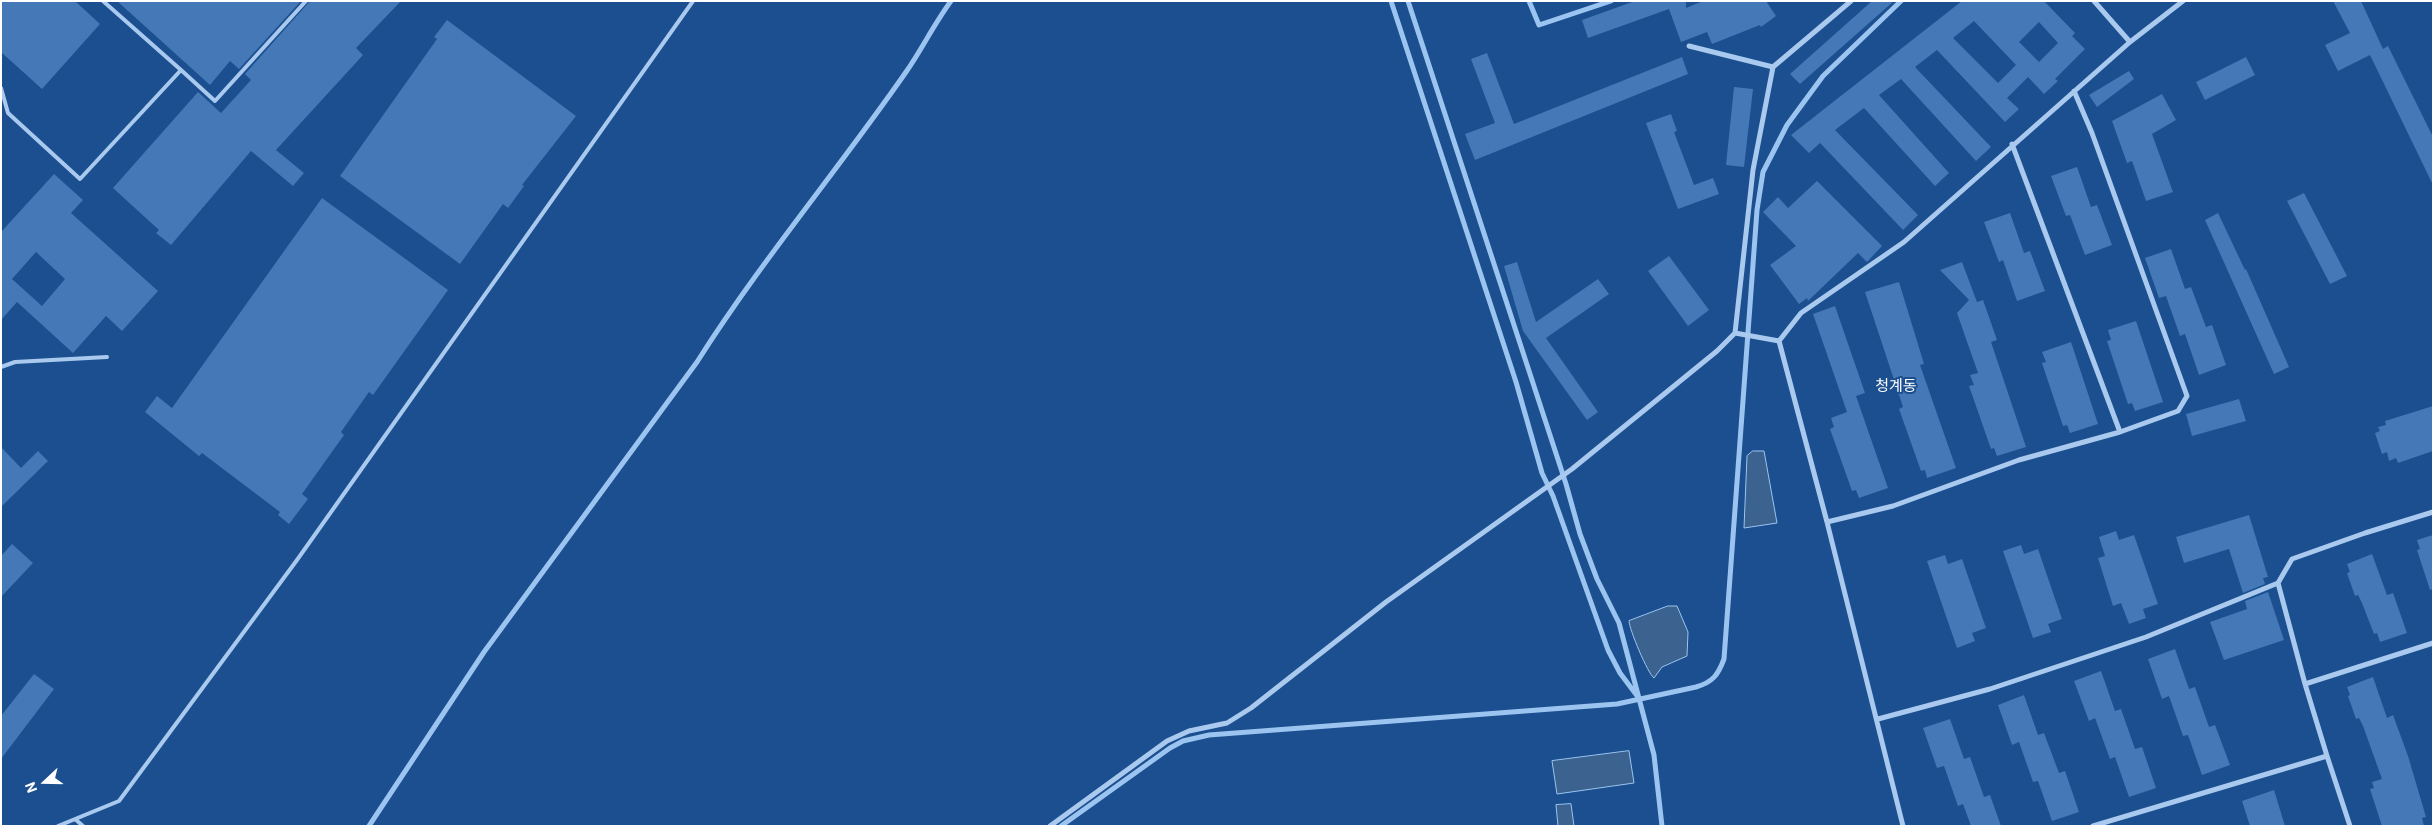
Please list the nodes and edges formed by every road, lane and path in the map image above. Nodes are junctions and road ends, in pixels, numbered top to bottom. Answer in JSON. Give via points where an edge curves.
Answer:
{"nodes":[{"id":1,"x":103,"y":1,"type":"edge"},
{"id":2,"x":306,"y":1,"type":"edge"},
{"id":3,"x":694,"y":1,"type":"edge"},
{"id":4,"x":1851,"y":1,"type":"edge"},
{"id":5,"x":2094,"y":1,"type":"edge"},
{"id":6,"x":2183,"y":1,"type":"edge"},
{"id":7,"x":2130,"y":42,"type":"junction"},
{"id":8,"x":1689,"y":46,"type":"dead end"},
{"id":9,"x":1773,"y":67,"type":"junction"},
{"id":10,"x":181,"y":70,"type":"junction"},
{"id":11,"x":1,"y":88,"type":"edge"},
{"id":12,"x":2074,"y":91,"type":"junction"},
{"id":13,"x":2012,"y":144,"type":"junction"},
{"id":14,"x":1735,"y":333,"type":"junction"},
{"id":15,"x":1779,"y":341,"type":"junction"},
{"id":16,"x":107,"y":357,"type":"dead end"},
{"id":17,"x":1,"y":366,"type":"edge"},
{"id":18,"x":2120,"y":432,"type":"junction"},
{"id":19,"x":2433,"y":512,"type":"edge"},
{"id":20,"x":1827,"y":522,"type":"junction"},
{"id":21,"x":2278,"y":583,"type":"junction"},
{"id":22,"x":2433,"y":643,"type":"edge"},
{"id":23,"x":2305,"y":684,"type":"junction"},
{"id":24,"x":1878,"y":720,"type":"junction"},
{"id":25,"x":2326,"y":756,"type":"junction"},
{"id":26,"x":75,"y":819,"type":"junction"},
{"id":27,"x":58,"y":826,"type":"edge"},
{"id":28,"x":83,"y":826,"type":"edge"},
{"id":29,"x":1050,"y":826,"type":"edge"},
{"id":30,"x":1903,"y":826,"type":"edge"},
{"id":31,"x":2093,"y":826,"type":"edge"},
{"id":32,"x":2350,"y":826,"type":"edge"}],
"edges":[{"from":1,"to":10,"type":"lane"},
{"from":2,"to":10,"type":"lane","via":[[215,101]]},
{"from":3,"to":26,"type":"lane","via":[[297,560],[119,801]]},
{"from":4,"to":9,"type":"street"},
{"from":5,"to":7,"type":"street"},
{"from":6,"to":7,"type":"street"},
{"from":7,"to":12,"type":"street"},
{"from":8,"to":9,"type":"street"},
{"from":9,"to":14,"type":"street","via":[[1753,170]]},
{"from":10,"to":11,"type":"lane","via":[[80,179],[8,113]]},
{"from":12,"to":13,"type":"street"},
{"from":12,"to":18,"type":"street","via":[[2187,396],[2178,411]]},
{"from":13,"to":15,"type":"street","via":[[1904,242],[1800,313]]},
{"from":13,"to":18,"type":"street"},
{"from":14,"to":15,"type":"street"},
{"from":14,"to":29,"type":"street","via":[[1572,469],[1386,602],[1251,708],[1227,722],[1189,731],[1167,741]]},
{"from":15,"to":20,"type":"street"},
{"from":16,"to":17,"type":"lane","via":[[15,362]]},
{"from":18,"to":20,"type":"street","via":[[2018,460],[1893,506]]},
{"from":19,"to":21,"type":"street","via":[[2292,559]]},
{"from":20,"to":24,"type":"street"},
{"from":21,"to":23,"type":"street"},
{"from":21,"to":24,"type":"street","via":[[2146,637],[1990,689]]},
{"from":22,"to":23,"type":"street"},
{"from":23,"to":25,"type":"street"},
{"from":24,"to":30,"type":"street"},
{"from":25,"to":31,"type":"street"},
{"from":25,"to":32,"type":"street"},
{"from":26,"to":27,"type":"lane"},
{"from":26,"to":28,"type":"lane"}]}
